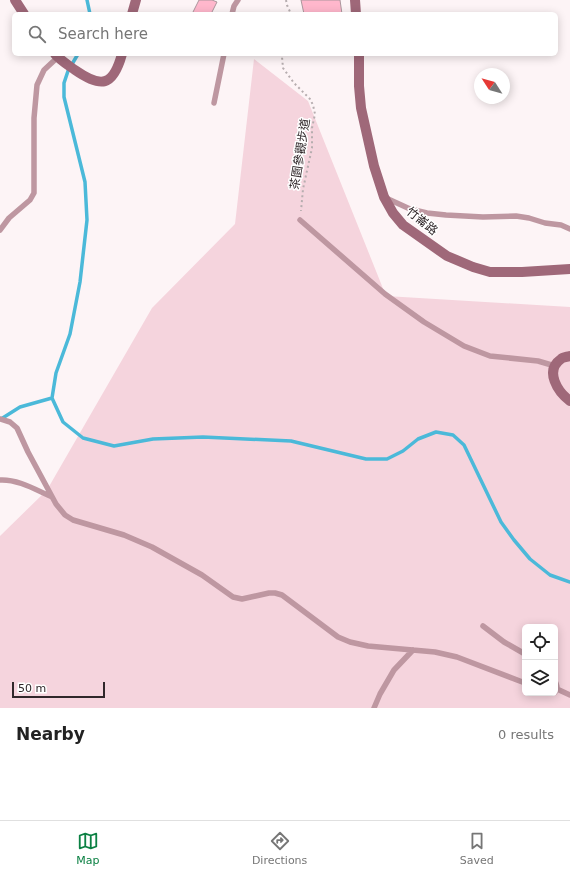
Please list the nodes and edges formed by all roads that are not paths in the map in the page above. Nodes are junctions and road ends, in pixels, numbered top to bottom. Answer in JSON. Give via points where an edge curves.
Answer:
{"nodes":[{"id":1,"x":15,"y":0,"type":"edge"},
{"id":2,"x":136,"y":0,"type":"edge"},
{"id":3,"x":238,"y":0,"type":"edge"},
{"id":4,"x":355,"y":0,"type":"edge"},
{"id":5,"x":23,"y":12,"type":"edge"},
{"id":6,"x":133,"y":12,"type":"edge"},
{"id":7,"x":232,"y":12,"type":"edge"},
{"id":8,"x":356,"y":12,"type":"edge"},
{"id":9,"x":56,"y":56,"type":"edge"},
{"id":10,"x":121,"y":56,"type":"edge"},
{"id":11,"x":224,"y":56,"type":"edge"},
{"id":12,"x":359,"y":56,"type":"edge"},
{"id":13,"x":214,"y":103,"type":"dead end"},
{"id":14,"x":384,"y":197,"type":"junction"},
{"id":15,"x":300,"y":220,"type":"road end"},
{"id":16,"x":570,"y":229,"type":"edge"},
{"id":17,"x":0,"y":230,"type":"edge"},
{"id":18,"x":570,"y":268,"type":"edge"},
{"id":19,"x":570,"y":356,"type":"edge"},
{"id":20,"x":555,"y":366,"type":"junction"},
{"id":21,"x":570,"y":401,"type":"edge"},
{"id":22,"x":0,"y":419,"type":"edge"},
{"id":23,"x":0,"y":480,"type":"edge"},
{"id":24,"x":52,"y":497,"type":"junction"},
{"id":25,"x":483,"y":626,"type":"dead end"},
{"id":26,"x":414,"y":650,"type":"junction"},
{"id":27,"x":522,"y":652,"type":"edge"},
{"id":28,"x":522,"y":683,"type":"edge"},
{"id":29,"x":558,"y":692,"type":"edge"},
{"id":30,"x":570,"y":695,"type":"edge"},
{"id":31,"x":374,"y":708,"type":"edge"}],
"edges":[{"from":1,"to":5,"type":"street"},
{"from":2,"to":6,"type":"street"},
{"from":3,"to":7,"type":"lane"},
{"from":4,"to":8,"type":"street"},
{"from":9,"to":10,"type":"street","via":[[89,80],[99,82],[114,74]]},
{"from":9,"to":17,"type":"lane","via":[[44,70],[37,85],[34,118],[34,193]]},
{"from":11,"to":13,"type":"lane"},
{"from":12,"to":14,"type":"street","name":"竹崙路","via":[[361,108],[372,159]]},
{"from":14,"to":16,"type":"lane","via":[[410,209],[427,213],[516,216]]},
{"from":14,"to":18,"type":"street","name":"竹崙路","via":[[403,225],[447,256],[473,267],[490,272]]},
{"from":15,"to":20,"type":"lane","via":[[385,294],[458,342],[490,356],[538,361]]},
{"from":19,"to":20,"type":"street","via":[[561,359]]},
{"from":20,"to":21,"type":"street","via":[[555,385]]},
{"from":22,"to":24,"type":"lane","via":[[10,422],[17,428]]},
{"from":23,"to":24,"type":"lane","via":[[27,486]]},
{"from":24,"to":26,"type":"lane","via":[[65,514],[74,520],[124,535],[152,547],[202,575],[233,597],[242,599],[275,593],[282,595],[338,637],[368,646]]},
{"from":25,"to":27,"type":"lane"},
{"from":26,"to":28,"type":"lane","via":[[457,657]]},
{"from":26,"to":31,"type":"lane","via":[[394,670]]},
{"from":29,"to":30,"type":"lane"}]}
